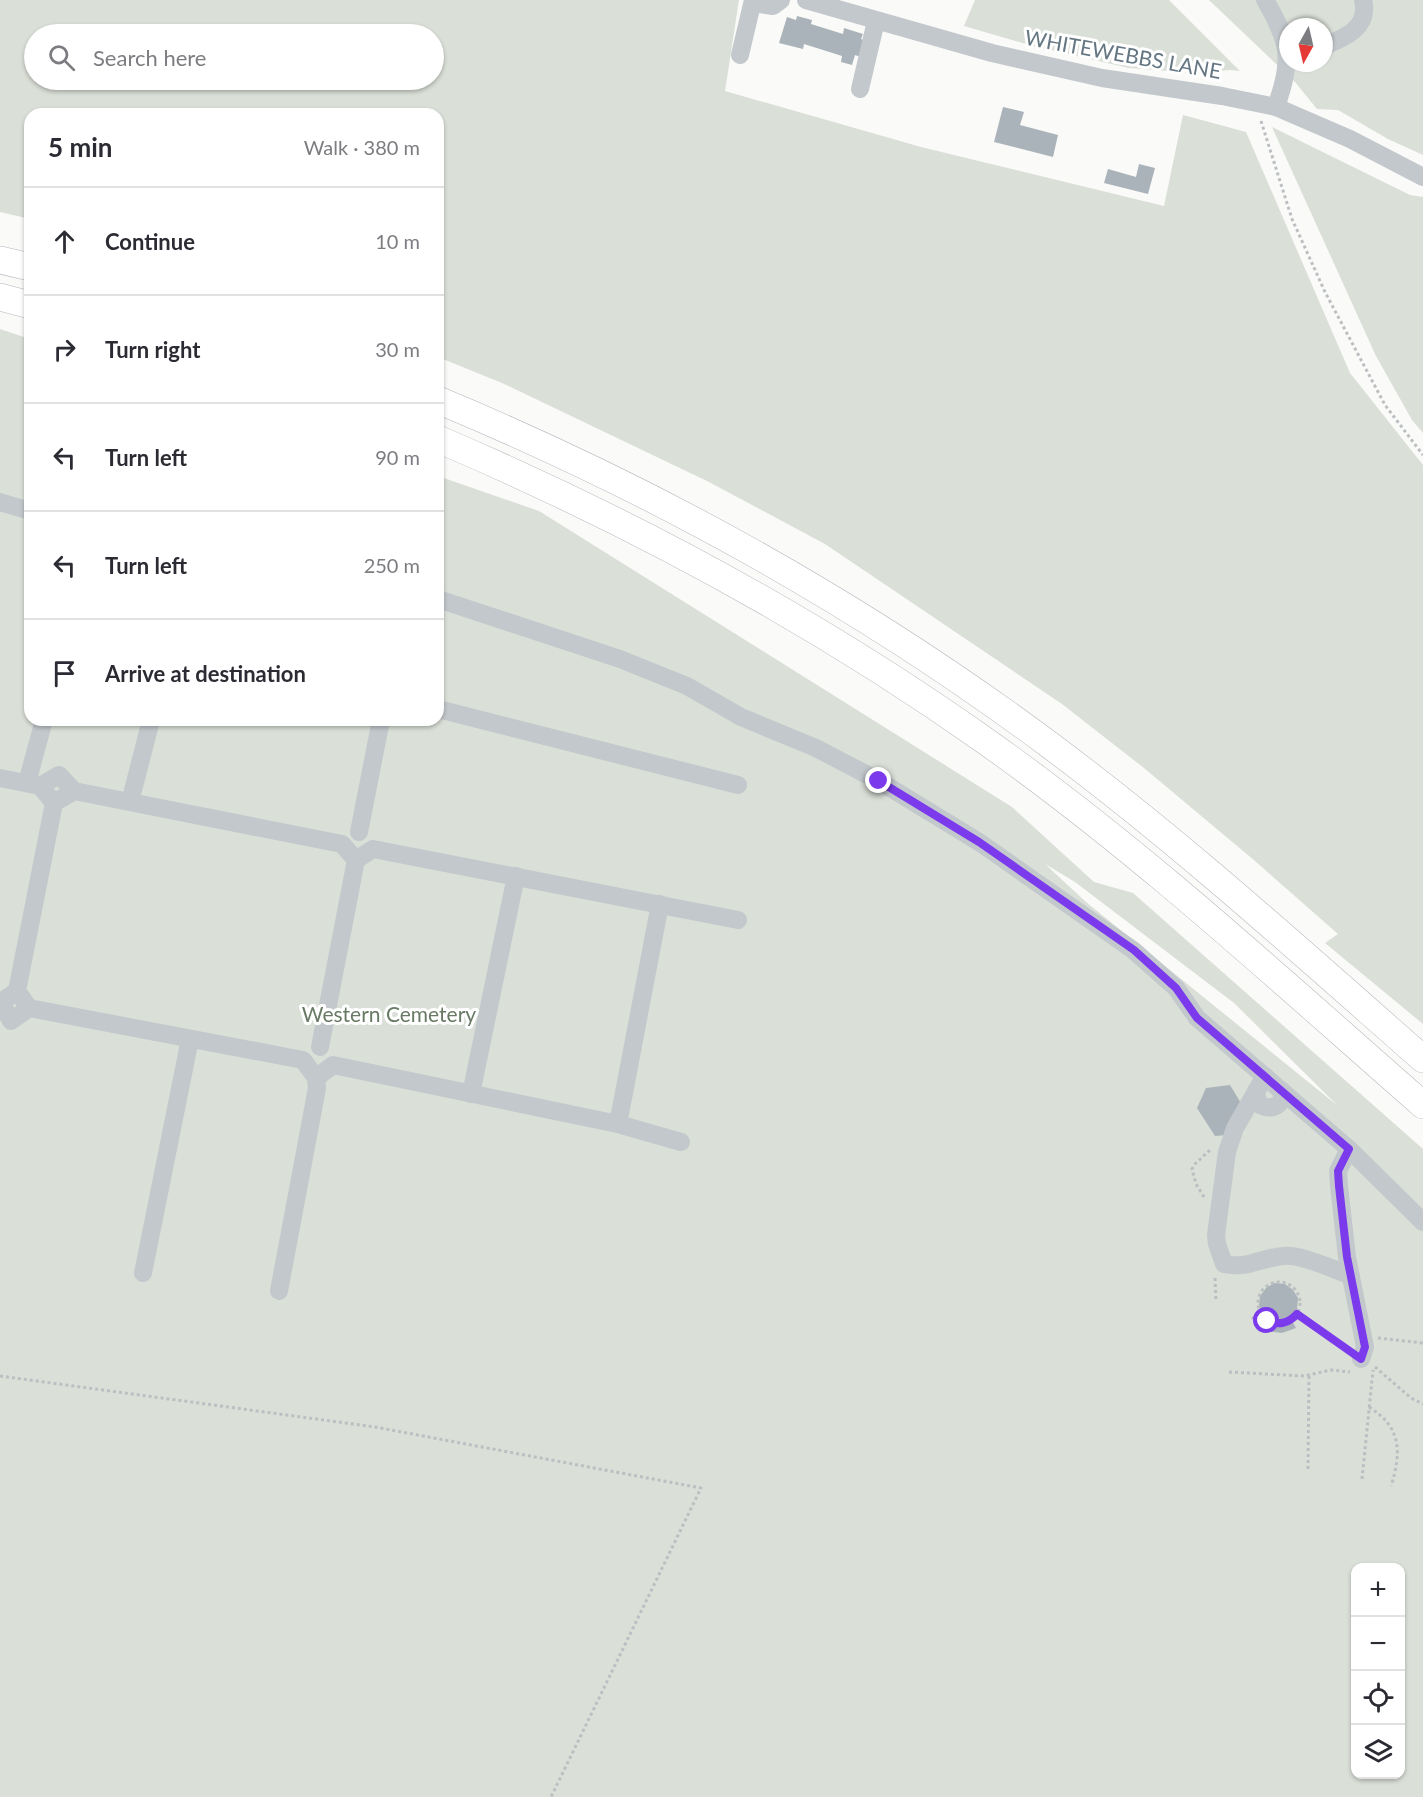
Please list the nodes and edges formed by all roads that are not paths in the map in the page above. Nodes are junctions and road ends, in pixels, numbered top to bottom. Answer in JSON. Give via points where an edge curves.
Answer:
{"nodes":[{"id":1,"x":781,"y":0,"type":"edge"},
{"id":2,"x":806,"y":0,"type":"edge"},
{"id":3,"x":1265,"y":0,"type":"edge"},
{"id":4,"x":1364,"y":0,"type":"edge"},
{"id":5,"x":753,"y":1,"type":"edge"},
{"id":6,"x":876,"y":21,"type":"junction"},
{"id":7,"x":1279,"y":26,"type":"edge"},
{"id":8,"x":1333,"y":43,"type":"edge"},
{"id":9,"x":740,"y":55,"type":"dead end"},
{"id":10,"x":1286,"y":72,"type":"edge"},
{"id":11,"x":860,"y":89,"type":"dead end"},
{"id":12,"x":1276,"y":107,"type":"junction"},
{"id":13,"x":1423,"y":177,"type":"edge"},
{"id":14,"x":0,"y":260,"type":"edge"},
{"id":15,"x":24,"y":266,"type":"edge"},
{"id":16,"x":0,"y":297,"type":"edge"},
{"id":17,"x":24,"y":303,"type":"edge"},
{"id":18,"x":444,"y":403,"type":"edge"},
{"id":19,"x":444,"y":442,"type":"edge"},
{"id":20,"x":0,"y":502,"type":"edge"},
{"id":21,"x":24,"y":509,"type":"edge"},
{"id":22,"x":444,"y":601,"type":"edge"},
{"id":23,"x":444,"y":711,"type":"edge"},
{"id":24,"x":43,"y":726,"type":"edge"},
{"id":25,"x":149,"y":726,"type":"edge"},
{"id":26,"x":380,"y":726,"type":"edge"},
{"id":27,"x":0,"y":778,"type":"edge"},
{"id":28,"x":33,"y":784,"type":"junction"},
{"id":29,"x":738,"y":785,"type":"dead end"},
{"id":30,"x":74,"y":791,"type":"junction"},
{"id":31,"x":130,"y":802,"type":"junction"},
{"id":32,"x":54,"y":803,"type":"junction"},
{"id":33,"x":359,"y":832,"type":"junction"},
{"id":34,"x":342,"y":844,"type":"junction"},
{"id":35,"x":373,"y":849,"type":"junction"},
{"id":36,"x":356,"y":860,"type":"junction"},
{"id":37,"x":516,"y":876,"type":"junction"},
{"id":38,"x":660,"y":904,"type":"junction"},
{"id":39,"x":738,"y":920,"type":"dead end"},
{"id":40,"x":16,"y":991,"type":"junction"},
{"id":41,"x":0,"y":1002,"type":"edge"},
{"id":42,"x":29,"y":1008,"type":"junction"},
{"id":43,"x":190,"y":1039,"type":"junction"},
{"id":44,"x":320,"y":1047,"type":"junction"},
{"id":45,"x":1423,"y":1059,"type":"edge"},
{"id":46,"x":303,"y":1060,"type":"junction"},
{"id":47,"x":333,"y":1065,"type":"junction"},
{"id":48,"x":316,"y":1078,"type":"junction"},
{"id":49,"x":1261,"y":1084,"type":"junction"},
{"id":50,"x":1282,"y":1091,"type":"junction"},
{"id":51,"x":471,"y":1094,"type":"junction"},
{"id":52,"x":1423,"y":1105,"type":"edge"},
{"id":53,"x":618,"y":1124,"type":"junction"},
{"id":54,"x":681,"y":1142,"type":"dead end"},
{"id":55,"x":1349,"y":1149,"type":"junction"},
{"id":56,"x":1423,"y":1222,"type":"edge"},
{"id":57,"x":143,"y":1273,"type":"dead end"},
{"id":58,"x":1350,"y":1275,"type":"junction"},
{"id":59,"x":279,"y":1291,"type":"dead end"},
{"id":60,"x":1362,"y":1368,"type":"road end"}],
"edges":[{"from":1,"to":5,"type":"street","via":[[772,6]]},
{"from":2,"to":6,"type":"street","name":"WHITEWEBBS LANE"},
{"from":3,"to":7,"type":"street"},
{"from":4,"to":8,"type":"street","via":[[1358,28]]},
{"from":5,"to":9,"type":"street"},
{"from":6,"to":11,"type":"street"},
{"from":6,"to":12,"type":"street","name":"WHITEWEBBS LANE","via":[[1102,78]]},
{"from":10,"to":12,"type":"street"},
{"from":12,"to":13,"type":"street","name":"WHITEWEBBS LANE"},
{"from":14,"to":15,"type":"highway"},
{"from":16,"to":17,"type":"highway"},
{"from":18,"to":45,"type":"highway","via":[[545,446],[671,508],[822,593],[940,668],[1046,742],[1150,822]]},
{"from":19,"to":52,"type":"highway","via":[[573,500],[718,574],[821,634],[975,734],[1139,858]]},
{"from":20,"to":21,"type":"street"},
{"from":22,"to":49,"type":"street","via":[[678,682],[741,717],[816,748],[879,781],[979,842],[1134,950],[1176,988],[1197,1018]]},
{"from":23,"to":29,"type":"street"},
{"from":24,"to":28,"type":"street"},
{"from":25,"to":31,"type":"street"},
{"from":26,"to":33,"type":"street"},
{"from":27,"to":28,"type":"street"},
{"from":28,"to":30,"type":"street","via":[[59,775]]},
{"from":28,"to":32,"type":"street"},
{"from":30,"to":31,"type":"street"},
{"from":30,"to":32,"type":"street"},
{"from":31,"to":34,"type":"street"},
{"from":32,"to":40,"type":"street"},
{"from":33,"to":34,"type":"street"},
{"from":33,"to":35,"type":"street"},
{"from":34,"to":36,"type":"street"},
{"from":35,"to":36,"type":"street"},
{"from":35,"to":37,"type":"street"},
{"from":36,"to":44,"type":"street"},
{"from":37,"to":38,"type":"street"},
{"from":37,"to":51,"type":"street"},
{"from":38,"to":39,"type":"street"},
{"from":38,"to":53,"type":"street"},
{"from":40,"to":41,"type":"street"},
{"from":40,"to":42,"type":"street"},
{"from":41,"to":42,"type":"street","via":[[11,1021]]},
{"from":42,"to":43,"type":"street"},
{"from":43,"to":46,"type":"street"},
{"from":43,"to":57,"type":"street"},
{"from":44,"to":46,"type":"street"},
{"from":44,"to":47,"type":"street"},
{"from":46,"to":48,"type":"street"},
{"from":47,"to":48,"type":"street"},
{"from":47,"to":51,"type":"street"},
{"from":48,"to":59,"type":"street"},
{"from":49,"to":50,"type":"street"},
{"from":49,"to":50,"type":"street","via":[[1257,1098],[1260,1105],[1279,1105]]},
{"from":49,"to":58,"type":"street","via":[[1235,1128],[1227,1152],[1216,1235],[1224,1264],[1237,1266],[1293,1256]]},
{"from":50,"to":55,"type":"street"},
{"from":51,"to":53,"type":"street"},
{"from":53,"to":54,"type":"street"},
{"from":55,"to":56,"type":"street"},
{"from":55,"to":58,"type":"street","via":[[1338,1171]]},
{"from":58,"to":60,"type":"street","via":[[1365,1347]]}]}
